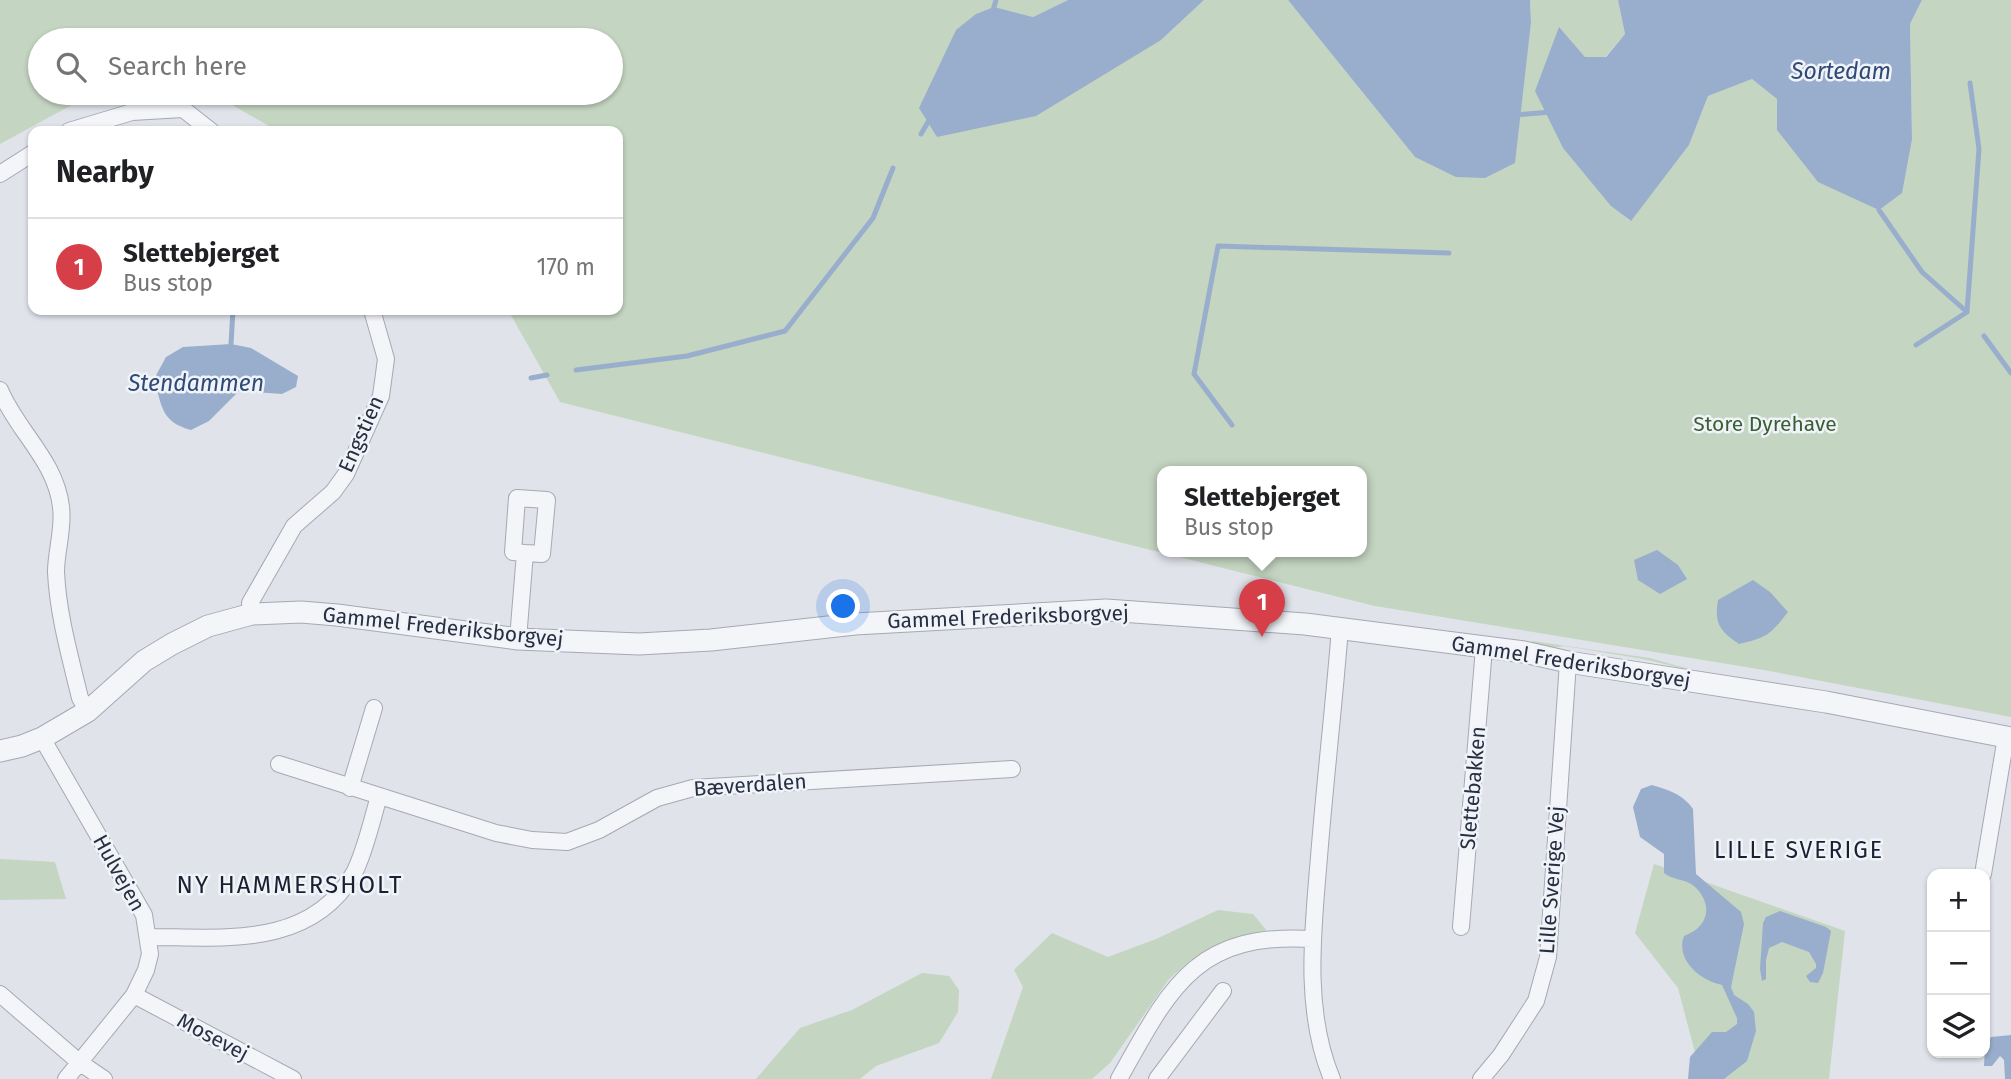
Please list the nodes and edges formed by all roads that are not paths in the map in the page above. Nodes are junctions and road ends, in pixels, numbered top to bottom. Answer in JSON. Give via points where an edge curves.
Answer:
{"nodes":[{"id":1,"x":86,"y":126,"type":"edge"},
{"id":2,"x":205,"y":126,"type":"edge"},
{"id":3,"x":28,"y":156,"type":"edge"},
{"id":4,"x":0,"y":174,"type":"edge"},
{"id":5,"x":373,"y":315,"type":"edge"},
{"id":6,"x":0,"y":390,"type":"edge"},
{"id":7,"x":525,"y":553,"type":"dead end"},
{"id":8,"x":252,"y":614,"type":"junction"},
{"id":9,"x":1340,"y":628,"type":"junction"},
{"id":10,"x":518,"y":639,"type":"junction"},
{"id":11,"x":1484,"y":649,"type":"junction"},
{"id":12,"x":1568,"y":662,"type":"junction"},
{"id":13,"x":374,"y":708,"type":"dead end"},
{"id":14,"x":88,"y":711,"type":"junction"},
{"id":15,"x":2008,"y":737,"type":"edge"},
{"id":16,"x":42,"y":738,"type":"junction"},
{"id":17,"x":0,"y":751,"type":"edge"},
{"id":18,"x":279,"y":764,"type":"dead end"},
{"id":19,"x":1012,"y":769,"type":"dead end"},
{"id":20,"x":350,"y":788,"type":"junction"},
{"id":21,"x":379,"y":796,"type":"junction"},
{"id":22,"x":1984,"y":869,"type":"edge"},
{"id":23,"x":1461,"y":927,"type":"dead end"},
{"id":24,"x":149,"y":937,"type":"junction"},
{"id":25,"x":1312,"y":939,"type":"junction"},
{"id":26,"x":1223,"y":991,"type":"dead end"},
{"id":27,"x":0,"y":994,"type":"edge"},
{"id":28,"x":134,"y":995,"type":"junction"},
{"id":29,"x":79,"y":1062,"type":"junction"},
{"id":30,"x":1123,"y":1078,"type":"edge"},
{"id":31,"x":66,"y":1079,"type":"edge"},
{"id":32,"x":104,"y":1079,"type":"edge"},
{"id":33,"x":293,"y":1079,"type":"edge"},
{"id":34,"x":1157,"y":1079,"type":"edge"},
{"id":35,"x":1332,"y":1079,"type":"edge"},
{"id":36,"x":1481,"y":1079,"type":"edge"}],
"edges":[{"from":1,"to":2,"type":"street","via":[[132,112],[183,109]]},
{"from":3,"to":4,"type":"street"},
{"from":5,"to":8,"type":"street","name":"Engstien","via":[[386,359],[381,396],[346,474],[333,492],[294,526],[250,604]]},
{"from":6,"to":14,"type":"street","via":[[8,409],[50,468],[62,508],[56,568],[59,611],[80,698]]},
{"from":7,"to":10,"type":"street"},
{"from":8,"to":10,"type":"street","name":"Gammel Frederiksborgvej","via":[[337,615]]},
{"from":8,"to":14,"type":"street","name":"Gammel Frederiksborgvej","via":[[208,626],[172,644],[144,661]]},
{"from":9,"to":10,"type":"street","name":"Gammel Frederiksborgvej","via":[[1106,610],[855,624],[639,644]]},
{"from":9,"to":11,"type":"street","name":"Gammel Frederiksborgvej"},
{"from":9,"to":25,"type":"street"},
{"from":11,"to":12,"type":"street","name":"Gammel Frederiksborgvej"},
{"from":11,"to":23,"type":"street","name":"Slettebakken"},
{"from":12,"to":15,"type":"street","name":"Gammel Frederiksborgvej","via":[[1826,702]]},
{"from":12,"to":36,"type":"street","name":"Lille Sverige Vej","via":[[1548,957],[1536,1001]]},
{"from":13,"to":20,"type":"street"},
{"from":14,"to":16,"type":"street","name":"Gammel Frederiksborgvej"},
{"from":15,"to":22,"type":"street","name":"Gammel Frederiksborgvej"},
{"from":16,"to":17,"type":"street","name":"Gammel Frederiksborgvej"},
{"from":16,"to":24,"type":"street","name":"Hulvejen","via":[[144,915]]},
{"from":18,"to":20,"type":"street","name":"Bæverdalen"},
{"from":19,"to":21,"type":"street","name":"Bæverdalen","via":[[693,788],[657,797],[599,830],[567,842],[496,833]]},
{"from":20,"to":21,"type":"street","name":"Bæverdalen"},
{"from":21,"to":24,"type":"street","via":[[355,871],[341,893],[292,928],[250,937]]},
{"from":24,"to":28,"type":"street","name":"Hulvejen","via":[[146,970]]},
{"from":25,"to":30,"type":"street","via":[[1251,941],[1202,962],[1165,1001]]},
{"from":25,"to":35,"type":"street","via":[[1315,1001]]},
{"from":26,"to":34,"type":"street"},
{"from":27,"to":29,"type":"street"},
{"from":28,"to":29,"type":"street","name":"Hulvejen"},
{"from":28,"to":33,"type":"street","name":"Mosevej"},
{"from":29,"to":31,"type":"street","name":"Hulvejen"},
{"from":29,"to":32,"type":"street"}]}
